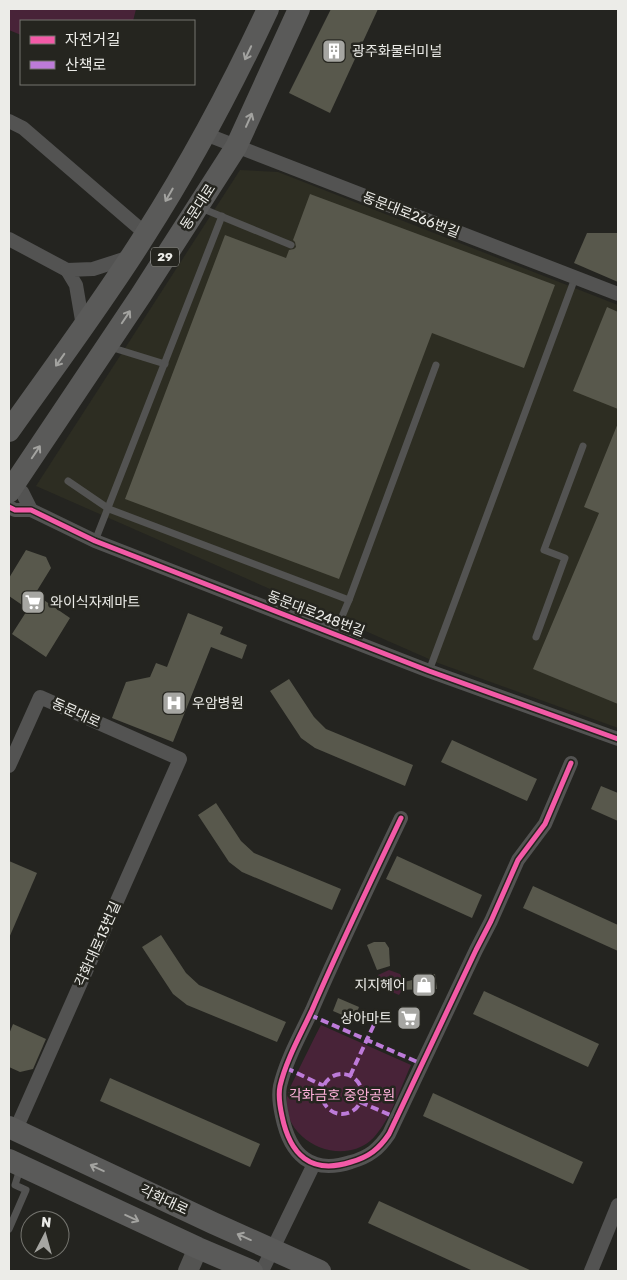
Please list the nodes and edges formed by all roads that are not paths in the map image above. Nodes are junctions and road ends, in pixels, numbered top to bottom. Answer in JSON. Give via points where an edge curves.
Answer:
{"nodes":[{"id":1,"x":268,"y":9,"type":"edge"},
{"id":2,"x":299,"y":9,"type":"edge"},
{"id":3,"x":9,"y":121,"type":"edge"},
{"id":4,"x":205,"y":134,"type":"junction"},
{"id":5,"x":236,"y":148,"type":"junction"},
{"id":6,"x":198,"y":207,"type":"junction"},
{"id":7,"x":222,"y":216,"type":"junction"},
{"id":8,"x":146,"y":234,"type":"junction"},
{"id":9,"x":9,"y":239,"type":"edge"},
{"id":10,"x":291,"y":244,"type":"dead end"},
{"id":11,"x":130,"y":257,"type":"junction"},
{"id":12,"x":66,"y":270,"type":"junction"},
{"id":13,"x":575,"y":278,"type":"junction"},
{"id":14,"x":618,"y":294,"type":"edge"},
{"id":15,"x":83,"y":326,"type":"junction"},
{"id":16,"x":107,"y":345,"type":"junction"},
{"id":17,"x":165,"y":364,"type":"junction"},
{"id":18,"x":436,"y":365,"type":"dead end"},
{"id":19,"x":9,"y":431,"type":"edge"},
{"id":20,"x":583,"y":446,"type":"dead end"},
{"id":21,"x":68,"y":481,"type":"dead end"},
{"id":22,"x":10,"y":493,"type":"edge"},
{"id":23,"x":109,"y":509,"type":"junction"},
{"id":24,"x":31,"y":510,"type":"junction"},
{"id":25,"x":96,"y":541,"type":"junction"},
{"id":26,"x":349,"y":600,"type":"junction"},
{"id":27,"x":335,"y":634,"type":"junction"},
{"id":28,"x":536,"y":637,"type":"dead end"},
{"id":29,"x":429,"y":671,"type":"junction"},
{"id":30,"x":618,"y":739,"type":"edge"},
{"id":31,"x":180,"y":759,"type":"joint"},
{"id":32,"x":571,"y":763,"type":"dead end"},
{"id":33,"x":9,"y":766,"type":"edge"},
{"id":34,"x":401,"y":818,"type":"dead end"},
{"id":35,"x":12,"y":1128,"type":"edge"},
{"id":36,"x":15,"y":1163,"type":"edge"},
{"id":37,"x":314,"y":1164,"type":"junction"},
{"id":38,"x":618,"y":1205,"type":"edge"},
{"id":39,"x":9,"y":1229,"type":"edge"},
{"id":40,"x":198,"y":1248,"type":"junction"},
{"id":41,"x":273,"y":1250,"type":"junction"},
{"id":42,"x":188,"y":1271,"type":"edge"},
{"id":43,"x":252,"y":1271,"type":"edge"},
{"id":44,"x":262,"y":1271,"type":"edge"},
{"id":45,"x":320,"y":1271,"type":"edge"},
{"id":46,"x":591,"y":1271,"type":"edge"}],
"edges":[{"from":1,"to":4,"type":"main road","number":"29","one_way":true},
{"from":5,"to":2,"type":"main road","name":"동문대로","number":"29","one_way":true},
{"from":3,"to":8,"type":"street","via":[[23,128]]},
{"from":4,"to":5,"type":"street","name":"동문대로266번길"},
{"from":4,"to":8,"type":"main road","number":"29","one_way":true},
{"from":5,"to":6,"type":"main road","name":"동문대로","number":"29"},
{"from":5,"to":13,"type":"street","name":"동문대로266번길"},
{"from":6,"to":7,"type":"lane"},
{"from":16,"to":6,"type":"main road","name":"동문대로","number":"29","one_way":true},
{"from":7,"to":10,"type":"lane"},
{"from":7,"to":17,"type":"lane"},
{"from":8,"to":11,"type":"main road","number":"29"},
{"from":9,"to":12,"type":"street"},
{"from":11,"to":12,"type":"street","via":[[93,269]]},
{"from":11,"to":15,"type":"main road","number":"29"},
{"from":12,"to":15,"type":"street","via":[[76,285]]},
{"from":13,"to":14,"type":"street","name":"동문대로266번길"},
{"from":13,"to":29,"type":"lane"},
{"from":15,"to":19,"type":"main road","number":"29","one_way":true},
{"from":16,"to":17,"type":"lane"},
{"from":22,"to":16,"type":"main road","name":"동문대로","number":"29","one_way":true},
{"from":17,"to":23,"type":"lane"},
{"from":18,"to":26,"type":"lane"},
{"from":20,"to":28,"type":"lane","via":[[544,550],[565,558]]},
{"from":21,"to":23,"type":"lane"},
{"from":22,"to":24,"type":"street","via":[[22,492]]},
{"from":22,"to":24,"type":"street","name":"동문대로248번길","via":[[14,510]]},
{"from":23,"to":25,"type":"lane"},
{"from":23,"to":26,"type":"lane"},
{"from":24,"to":25,"type":"street","name":"동문대로248번길"},
{"from":25,"to":27,"type":"street","name":"동문대로248번길"},
{"from":26,"to":27,"type":"lane"},
{"from":27,"to":29,"type":"street","name":"동문대로248번길"},
{"from":29,"to":30,"type":"street","name":"동문대로248번길"},
{"from":31,"to":33,"type":"street","name":"동문대로","via":[[40,697]]},
{"from":31,"to":35,"type":"street","name":"각화대로13번길"},
{"from":32,"to":37,"type":"street","via":[[545,824],[518,860],[389,1134],[377,1150],[357,1161],[330,1167]]},
{"from":34,"to":37,"type":"street","via":[[316,999],[280,1087],[283,1124],[290,1140],[296,1151]]},
{"from":41,"to":35,"type":"main road","name":"각화대로","one_way":true},
{"from":36,"to":39,"type":"lane","via":[[15,1185],[26,1190]]},
{"from":36,"to":40,"type":"main road","one_way":true},
{"from":37,"to":41,"type":"street"},
{"from":38,"to":46,"type":"street"},
{"from":40,"to":42,"type":"street"},
{"from":40,"to":43,"type":"main road"},
{"from":41,"to":44,"type":"street"},
{"from":41,"to":45,"type":"main road","name":"각화대로"}]}
